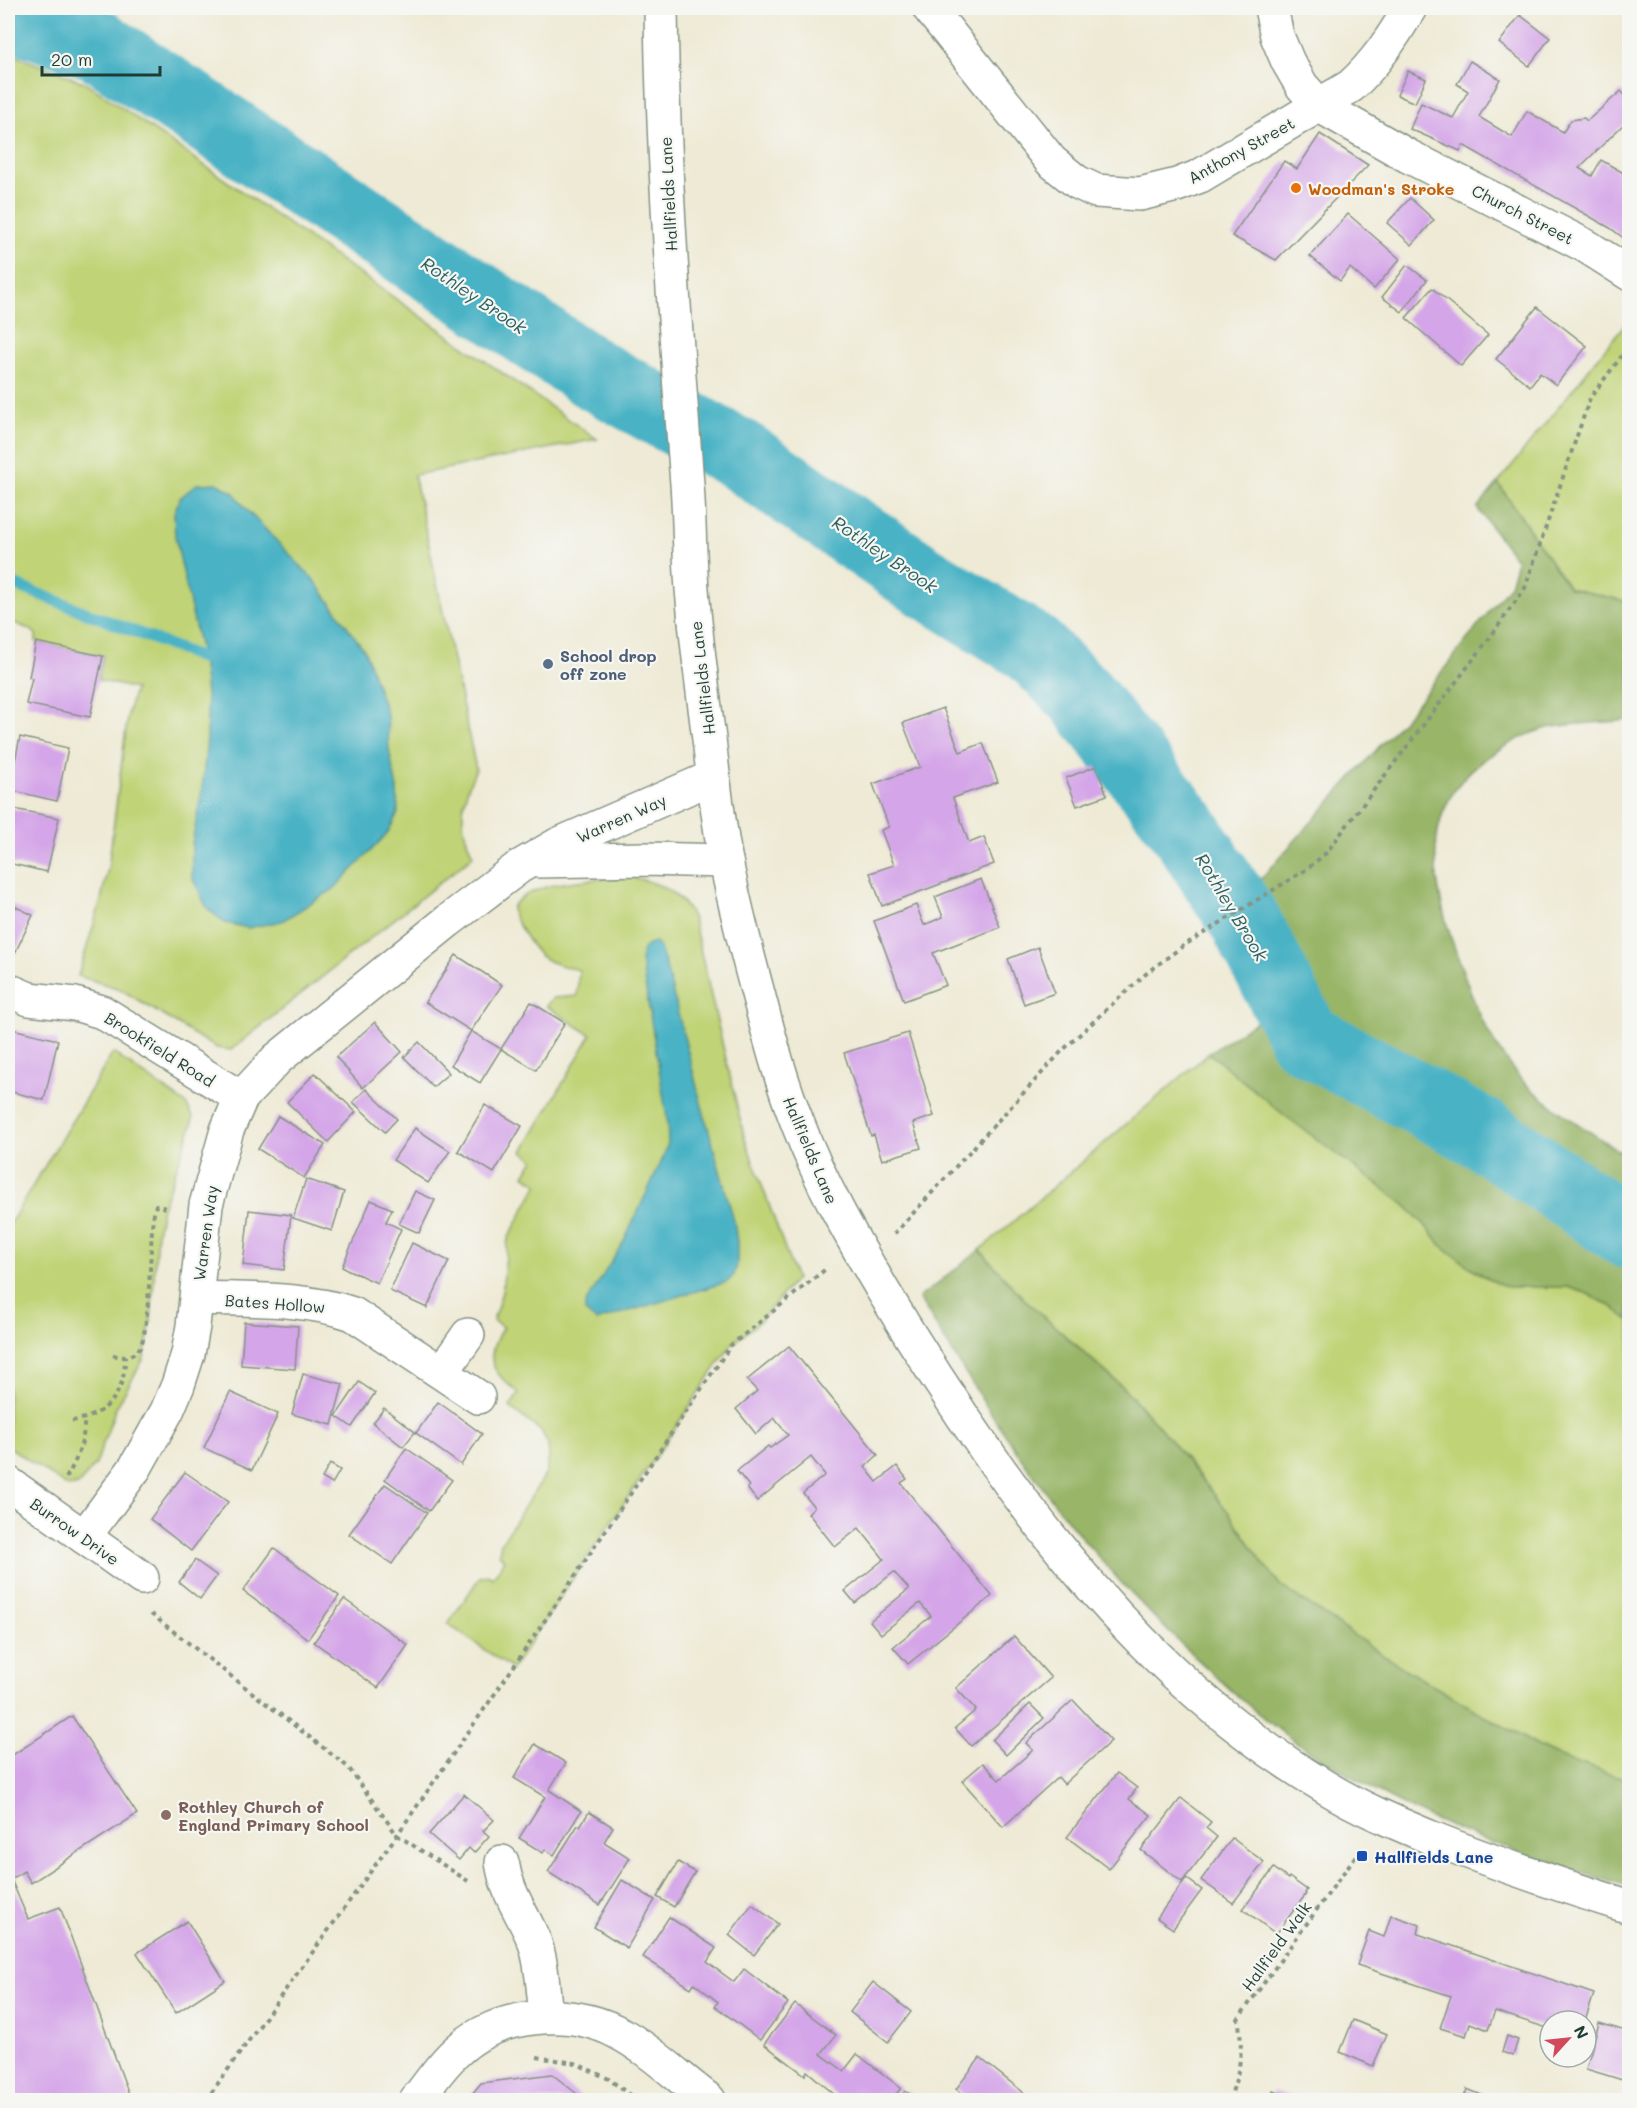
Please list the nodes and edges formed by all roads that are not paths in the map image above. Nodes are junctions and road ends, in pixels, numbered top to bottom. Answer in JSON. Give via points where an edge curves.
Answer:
{"nodes":[{"id":1,"x":661,"y":8,"type":"edge"},
{"id":2,"x":929,"y":8,"type":"edge"},
{"id":3,"x":1270,"y":8,"type":"edge"},
{"id":4,"x":1410,"y":8,"type":"edge"},
{"id":5,"x":1320,"y":106,"type":"junction"},
{"id":6,"x":1629,"y":274,"type":"edge"},
{"id":7,"x":713,"y":777,"type":"junction"},
{"id":8,"x":529,"y":861,"type":"junction"},
{"id":9,"x":726,"y":861,"type":"junction"},
{"id":10,"x":8,"y":990,"type":"edge"},
{"id":11,"x":241,"y":1098,"type":"junction"},
{"id":12,"x":196,"y":1298,"type":"junction"},
{"id":13,"x":468,"y":1335,"type":"dead end"},
{"id":14,"x":442,"y":1372,"type":"junction"},
{"id":15,"x":478,"y":1396,"type":"dead end"},
{"id":16,"x":8,"y":1484,"type":"edge"},
{"id":17,"x":84,"y":1537,"type":"junction"},
{"id":18,"x":142,"y":1578,"type":"road end"},
{"id":19,"x":502,"y":1862,"type":"dead end"},
{"id":20,"x":1629,"y":1907,"type":"edge"},
{"id":21,"x":546,"y":2016,"type":"junction"},
{"id":22,"x":416,"y":2100,"type":"edge"},
{"id":23,"x":709,"y":2100,"type":"edge"}],
"edges":[{"from":1,"to":7,"type":"street","name":"Hallfields Lane","via":[[663,105],[692,597]]},
{"from":2,"to":5,"type":"street","name":"Anthony Street","via":[[1051,161],[1095,191],[1136,195],[1200,176]]},
{"from":3,"to":5,"type":"street","name":"Church Street","via":[[1288,62]]},
{"from":4,"to":5,"type":"street","name":"Anthony Street","via":[[1368,70]]},
{"from":5,"to":6,"type":"street","name":"Church Street","via":[[1408,156],[1586,246]]},
{"from":7,"to":8,"type":"street","name":"Warren Way"},
{"from":7,"to":9,"type":"street","name":"Hallfields Lane"},
{"from":8,"to":9,"type":"street","name":"Warren Way"},
{"from":8,"to":11,"type":"street","name":"Warren Way","via":[[277,1059]]},
{"from":9,"to":20,"type":"street","name":"Hallfields Lane","via":[[777,1062],[816,1168],[860,1253],[923,1356],[1063,1554],[1129,1630],[1190,1690],[1242,1732],[1326,1788],[1382,1817],[1537,1878]]},
{"from":10,"to":11,"type":"street","name":"Brookfield Road","via":[[29,999],[75,1004],[102,1012]]},
{"from":11,"to":12,"type":"street","name":"Warren Way","via":[[214,1169]]},
{"from":12,"to":14,"type":"street","name":"Bates Hollow","via":[[337,1308],[370,1324]]},
{"from":12,"to":17,"type":"street","name":"Warren Way","via":[[188,1354],[167,1411],[135,1467]]},
{"from":13,"to":14,"type":"street"},
{"from":14,"to":15,"type":"street","name":"Bates Hollow"},
{"from":16,"to":17,"type":"street","name":"Burrow Drive"},
{"from":17,"to":18,"type":"street","name":"Burrow Drive"},
{"from":19,"to":21,"type":"street","via":[[508,1891],[539,1959]]},
{"from":21,"to":22,"type":"street","via":[[503,2026],[468,2042],[441,2067]]},
{"from":21,"to":23,"type":"street","via":[[588,2020],[618,2032]]}]}
